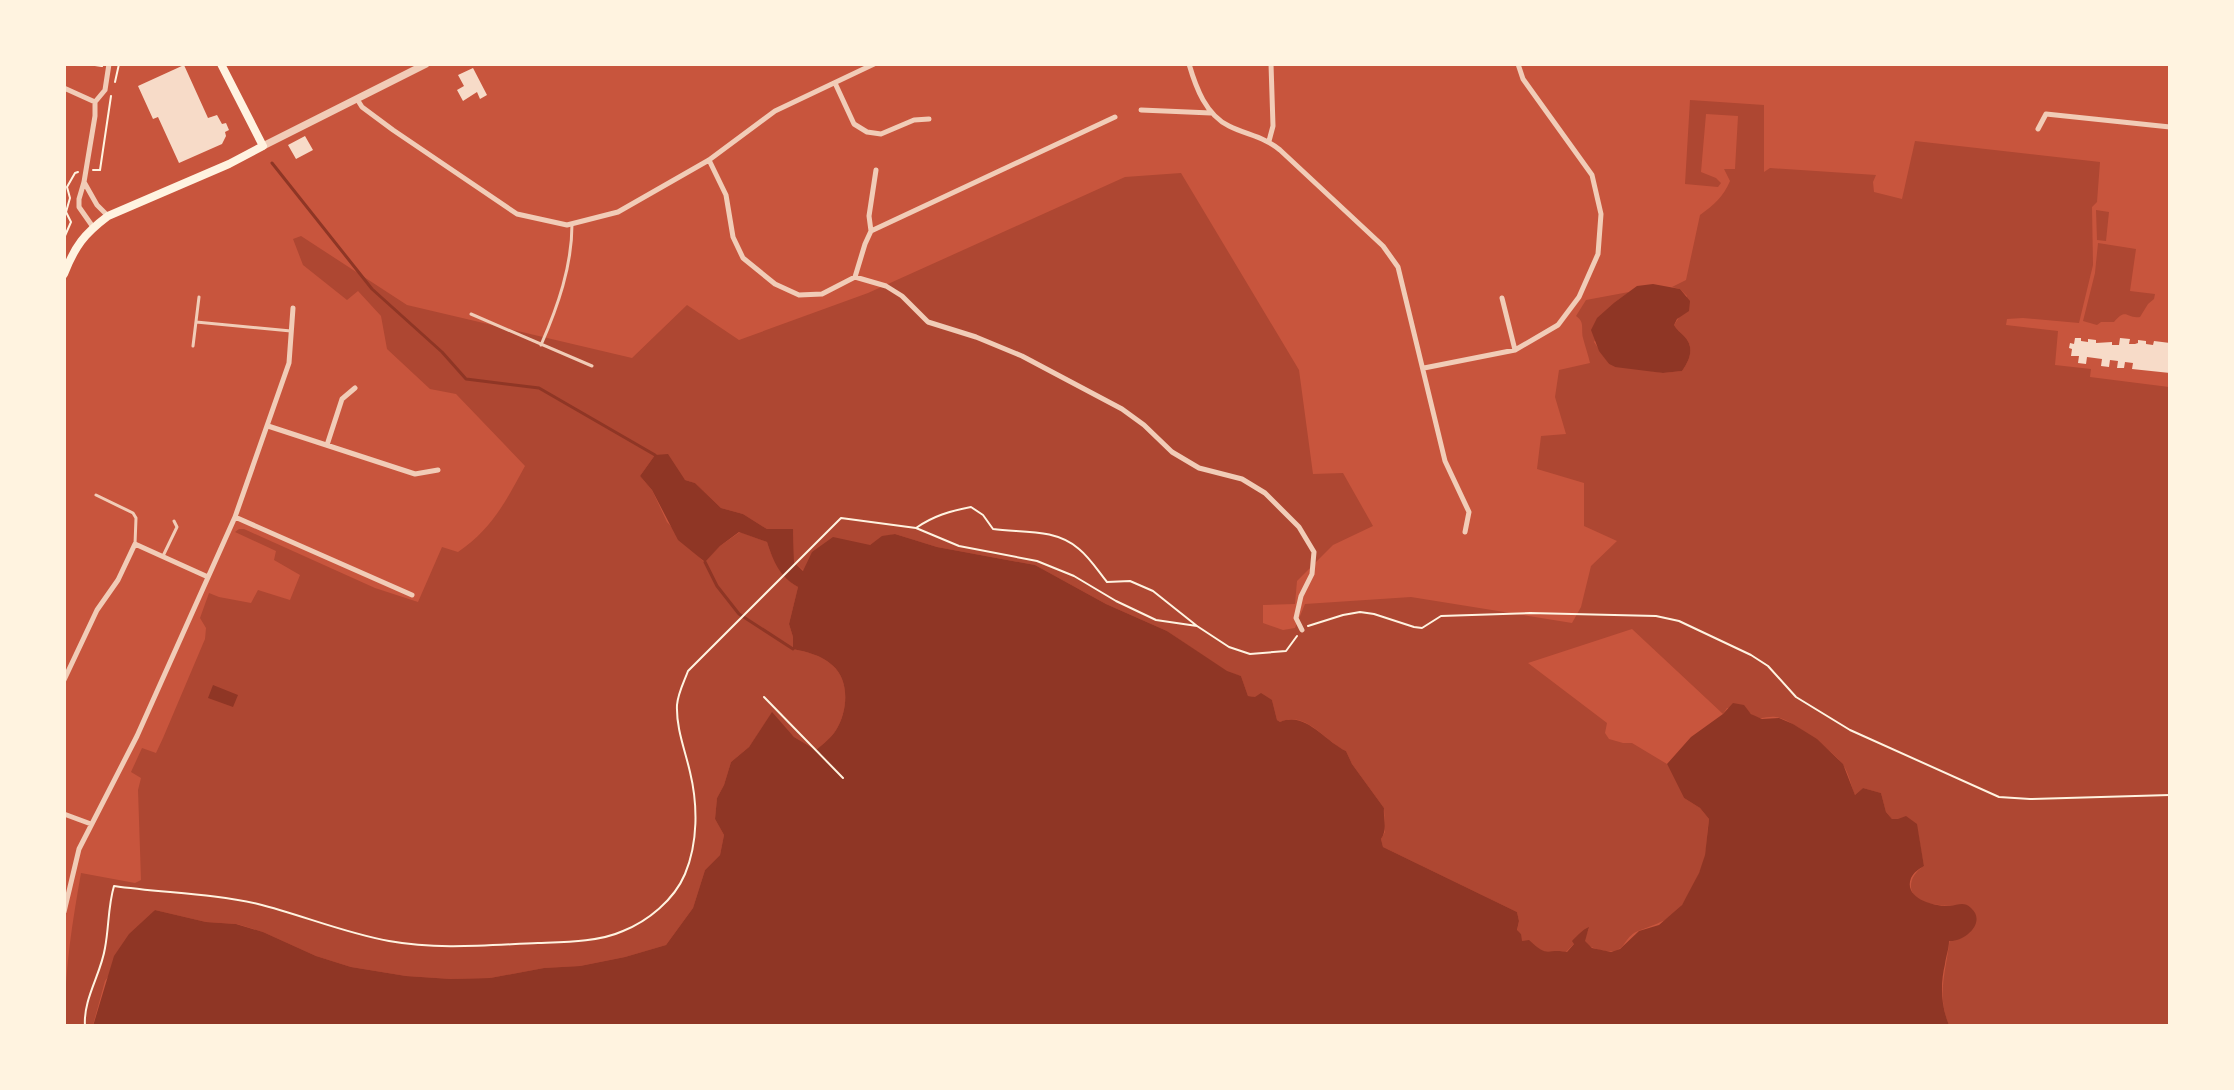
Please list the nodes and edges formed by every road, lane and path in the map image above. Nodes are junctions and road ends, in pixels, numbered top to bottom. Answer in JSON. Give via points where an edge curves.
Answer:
{"nodes":[{"id":1,"x":109,"y":64,"type":"edge"},
{"id":2,"x":119,"y":64,"type":"edge"},
{"id":3,"x":220,"y":64,"type":"edge"},
{"id":4,"x":426,"y":64,"type":"edge"},
{"id":5,"x":874,"y":64,"type":"edge"},
{"id":6,"x":1188,"y":64,"type":"edge"},
{"id":7,"x":1270,"y":64,"type":"edge"},
{"id":8,"x":1518,"y":64,"type":"edge"},
{"id":9,"x":835,"y":83,"type":"junction"},
{"id":10,"x":114,"y":86,"type":"dead end"},
{"id":11,"x":64,"y":88,"type":"edge"},
{"id":12,"x":111,"y":96,"type":"dead end"},
{"id":13,"x":357,"y":99,"type":"junction"},
{"id":14,"x":95,"y":102,"type":"junction"},
{"id":15,"x":1141,"y":110,"type":"dead end"},
{"id":16,"x":1211,"y":113,"type":"junction"},
{"id":17,"x":1115,"y":117,"type":"dead end"},
{"id":18,"x":929,"y":119,"type":"dead end"},
{"id":19,"x":2169,"y":127,"type":"edge"},
{"id":20,"x":2038,"y":129,"type":"dead end"},
{"id":21,"x":1269,"y":141,"type":"junction"},
{"id":22,"x":263,"y":146,"type":"junction"},
{"id":23,"x":709,"y":160,"type":"junction"},
{"id":24,"x":876,"y":170,"type":"dead end"},
{"id":25,"x":78,"y":172,"type":"dead end"},
{"id":26,"x":91,"y":173,"type":"dead end"},
{"id":27,"x":84,"y":182,"type":"junction"},
{"id":28,"x":108,"y":216,"type":"junction"},
{"id":29,"x":572,"y":224,"type":"junction"},
{"id":30,"x":93,"y":227,"type":"junction"},
{"id":31,"x":871,"y":231,"type":"junction"},
{"id":32,"x":64,"y":238,"type":"edge"},
{"id":33,"x":65,"y":271,"type":"edge"},
{"id":34,"x":855,"y":277,"type":"junction"},
{"id":35,"x":199,"y":297,"type":"dead end"},
{"id":36,"x":1502,"y":298,"type":"dead end"},
{"id":37,"x":293,"y":308,"type":"dead end"},
{"id":38,"x":471,"y":314,"type":"dead end"},
{"id":39,"x":196,"y":322,"type":"junction"},
{"id":40,"x":291,"y":331,"type":"junction"},
{"id":41,"x":541,"y":345,"type":"junction"},
{"id":42,"x":193,"y":346,"type":"dead end"},
{"id":43,"x":1515,"y":350,"type":"junction"},
{"id":44,"x":592,"y":366,"type":"dead end"},
{"id":45,"x":1424,"y":368,"type":"junction"},
{"id":46,"x":355,"y":388,"type":"dead end"},
{"id":47,"x":268,"y":426,"type":"junction"},
{"id":48,"x":327,"y":445,"type":"junction"},
{"id":49,"x":438,"y":470,"type":"dead end"},
{"id":50,"x":96,"y":495,"type":"dead end"},
{"id":51,"x":235,"y":517,"type":"junction"},
{"id":52,"x":174,"y":521,"type":"dead end"},
{"id":53,"x":916,"y":528,"type":"junction"},
{"id":54,"x":1465,"y":532,"type":"dead end"},
{"id":55,"x":135,"y":544,"type":"junction"},
{"id":56,"x":163,"y":556,"type":"junction"},
{"id":57,"x":208,"y":577,"type":"junction"},
{"id":58,"x":412,"y":595,"type":"dead end"},
{"id":59,"x":1197,"y":626,"type":"junction"},
{"id":60,"x":1302,"y":630,"type":"junction"},
{"id":61,"x":64,"y":680,"type":"edge"},
{"id":62,"x":764,"y":697,"type":"dead end"},
{"id":63,"x":843,"y":778,"type":"dead end"},
{"id":64,"x":2169,"y":795,"type":"edge"},
{"id":65,"x":64,"y":814,"type":"edge"},
{"id":66,"x":90,"y":824,"type":"junction"},
{"id":67,"x":64,"y":912,"type":"edge"},
{"id":68,"x":85,"y":1026,"type":"edge"}],
"edges":[{"from":1,"to":14,"type":"street","via":[[105,90]]},
{"from":2,"to":10,"type":"path"},
{"from":3,"to":22,"type":"main road"},
{"from":4,"to":13,"type":"street"},
{"from":5,"to":9,"type":"street"},
{"from":6,"to":16,"type":"street"},
{"from":7,"to":21,"type":"street","via":[[1273,126]]},
{"from":8,"to":43,"type":"street","via":[[1523,79],[1592,175],[1602,214],[1598,254],[1579,297],[1558,325]]},
{"from":9,"to":18,"type":"street","via":[[854,124],[867,132],[881,134],[914,120]]},
{"from":9,"to":23,"type":"street","via":[[774,111]]},
{"from":11,"to":14,"type":"street"},
{"from":12,"to":26,"type":"path","via":[[100,170]]},
{"from":13,"to":22,"type":"street"},
{"from":13,"to":29,"type":"street","via":[[393,130],[517,214]]},
{"from":14,"to":27,"type":"street"},
{"from":15,"to":16,"type":"street"},
{"from":16,"to":21,"type":"street","via":[[1228,126]]},
{"from":17,"to":31,"type":"street"},
{"from":19,"to":20,"type":"street","via":[[2046,114]]},
{"from":21,"to":45,"type":"street","via":[[1383,246],[1398,267]]},
{"from":22,"to":28,"type":"main road"},
{"from":23,"to":29,"type":"street","via":[[618,212]]},
{"from":23,"to":34,"type":"street","via":[[726,195],[733,237],[743,258],[775,284],[799,295],[822,294]]},
{"from":24,"to":31,"type":"street","via":[[869,216]]},
{"from":25,"to":32,"type":"path","via":[[67,187],[70,198],[66,212],[71,222]]},
{"from":27,"to":28,"type":"street"},
{"from":27,"to":30,"type":"street","via":[[79,207]]},
{"from":28,"to":30,"type":"main road"},
{"from":29,"to":41,"type":"lane","via":[[565,282]]},
{"from":30,"to":33,"type":"main road","via":[[73,251]]},
{"from":31,"to":34,"type":"street"},
{"from":34,"to":60,"type":"street","via":[[886,286],[928,322],[1022,356],[1122,409],[1172,452],[1199,468],[1242,479],[1265,493],[1299,527],[1314,552],[1312,574],[1296,618]]},
{"from":35,"to":39,"type":"lane"},
{"from":36,"to":43,"type":"street"},
{"from":37,"to":40,"type":"street"},
{"from":38,"to":41,"type":"lane"},
{"from":39,"to":40,"type":"lane"},
{"from":39,"to":42,"type":"lane"},
{"from":40,"to":47,"type":"street","via":[[288,363]]},
{"from":41,"to":44,"type":"lane"},
{"from":43,"to":45,"type":"street"},
{"from":45,"to":54,"type":"street","via":[[1444,461],[1469,512]]},
{"from":46,"to":48,"type":"street","via":[[342,399]]},
{"from":47,"to":48,"type":"street"},
{"from":47,"to":51,"type":"street"},
{"from":48,"to":49,"type":"street","via":[[415,474]]},
{"from":50,"to":55,"type":"lane","via":[[133,513]]},
{"from":51,"to":57,"type":"street"},
{"from":51,"to":58,"type":"street"},
{"from":52,"to":56,"type":"lane","via":[[177,527]]},
{"from":53,"to":59,"type":"path","via":[[959,546],[1037,561],[1156,620]]},
{"from":53,"to":59,"type":"path","via":[[929,519],[971,507],[993,529],[1049,534],[1078,548],[1107,582],[1130,581],[1152,591]]},
{"from":53,"to":68,"type":"path","via":[[841,518],[688,671],[677,715],[691,774],[696,823],[692,851],[685,876],[653,914],[621,932],[581,941],[442,948],[388,941],[257,904],[114,886],[105,948],[89,997]]},
{"from":55,"to":56,"type":"street"},
{"from":55,"to":61,"type":"street"},
{"from":56,"to":57,"type":"street"},
{"from":57,"to":66,"type":"street","via":[[128,754]]},
{"from":59,"to":60,"type":"path","via":[[1229,647],[1250,654],[1286,651]]},
{"from":60,"to":64,"type":"path","via":[[1360,612],[1422,628],[1441,616],[1656,616],[1679,621],[1751,655],[1768,666],[1796,697],[1850,730],[1999,796],[2030,799]]},
{"from":62,"to":63,"type":"path"},
{"from":65,"to":66,"type":"street"},
{"from":66,"to":67,"type":"street"}]}
